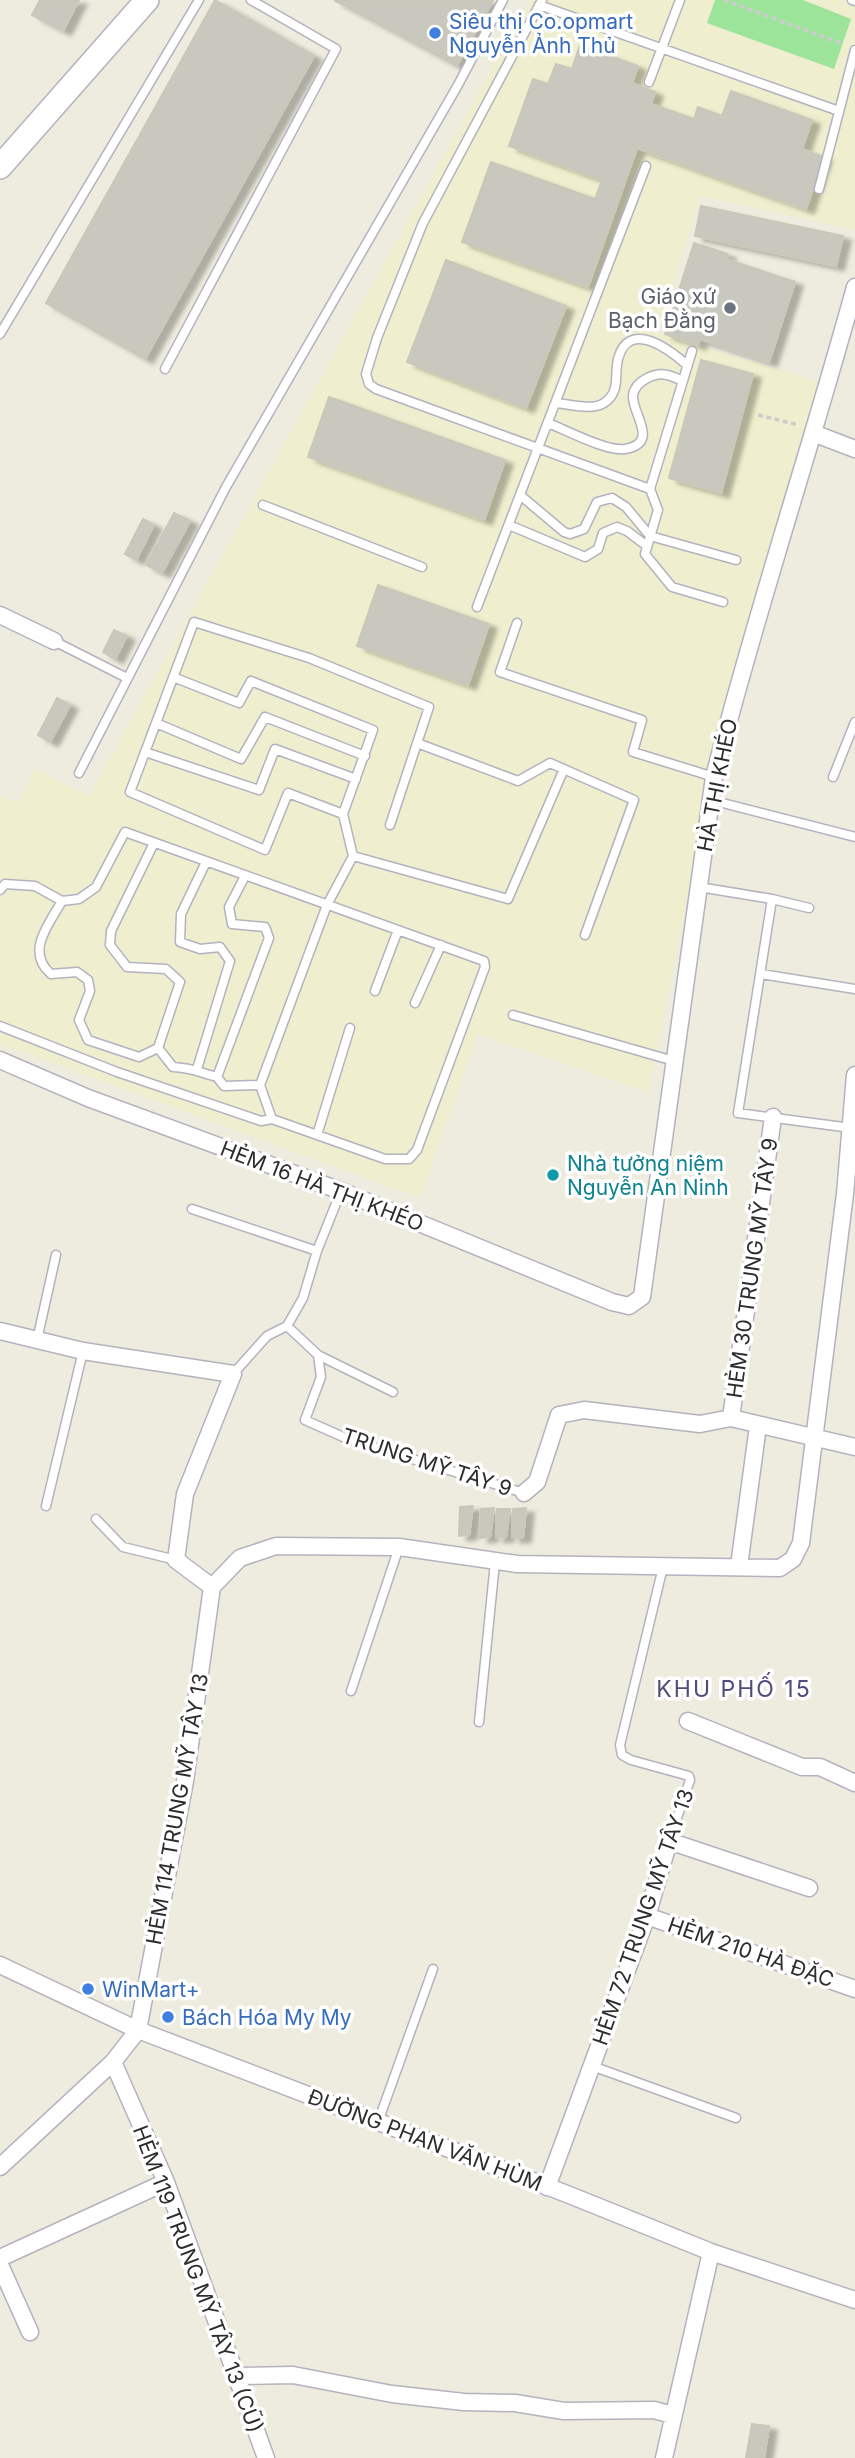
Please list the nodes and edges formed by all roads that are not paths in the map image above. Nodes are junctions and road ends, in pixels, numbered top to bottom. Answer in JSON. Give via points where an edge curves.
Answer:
{"nodes":[{"id":1,"x":147,"y":0,"type":"edge"},
{"id":2,"x":199,"y":0,"type":"edge"},
{"id":3,"x":251,"y":0,"type":"edge"},
{"id":4,"x":503,"y":0,"type":"edge"},
{"id":5,"x":680,"y":0,"type":"edge"},
{"id":6,"x":541,"y":2,"type":"edge"},
{"id":7,"x":662,"y":49,"type":"junction"},
{"id":8,"x":855,"y":49,"type":"edge"},
{"id":9,"x":649,"y":82,"type":"dead end"},
{"id":10,"x":839,"y":111,"type":"junction"},
{"id":11,"x":646,"y":166,"type":"dead end"},
{"id":12,"x":0,"y":167,"type":"edge"},
{"id":13,"x":819,"y":189,"type":"dead end"},
{"id":14,"x":855,"y":287,"type":"edge"},
{"id":15,"x":0,"y":334,"type":"edge"},
{"id":16,"x":692,"y":351,"type":"dead end"},
{"id":17,"x":687,"y":365,"type":"junction"},
{"id":18,"x":165,"y":369,"type":"dead end"},
{"id":19,"x":682,"y":381,"type":"junction"},
{"id":20,"x":556,"y":403,"type":"junction"},
{"id":21,"x":548,"y":423,"type":"junction"},
{"id":22,"x":814,"y":431,"type":"junction"},
{"id":23,"x":538,"y":449,"type":"junction"},
{"id":24,"x":855,"y":449,"type":"edge"},
{"id":25,"x":650,"y":488,"type":"junction"},
{"id":26,"x":520,"y":495,"type":"junction"},
{"id":27,"x":263,"y":505,"type":"dead end"},
{"id":28,"x":509,"y":525,"type":"junction"},
{"id":29,"x":650,"y":536,"type":"junction"},
{"id":30,"x":647,"y":546,"type":"junction"},
{"id":31,"x":736,"y":560,"type":"dead end"},
{"id":32,"x":422,"y":567,"type":"dead end"},
{"id":33,"x":723,"y":602,"type":"dead end"},
{"id":34,"x":477,"y":607,"type":"dead end"},
{"id":35,"x":0,"y":615,"type":"edge"},
{"id":36,"x":517,"y":623,"type":"dead end"},
{"id":37,"x":54,"y":641,"type":"joint"},
{"id":38,"x":127,"y":677,"type":"junction"},
{"id":39,"x":173,"y":677,"type":"junction"},
{"id":40,"x":855,"y":722,"type":"edge"},
{"id":41,"x":156,"y":723,"type":"junction"},
{"id":42,"x":417,"y":743,"type":"junction"},
{"id":43,"x":145,"y":752,"type":"junction"},
{"id":44,"x":365,"y":756,"type":"junction"},
{"id":45,"x":564,"y":769,"type":"junction"},
{"id":46,"x":79,"y":773,"type":"dead end"},
{"id":47,"x":714,"y":777,"type":"junction"},
{"id":48,"x":833,"y":777,"type":"dead end"},
{"id":49,"x":356,"y":779,"type":"junction"},
{"id":50,"x":711,"y":800,"type":"junction"},
{"id":51,"x":343,"y":814,"type":"junction"},
{"id":52,"x":390,"y":825,"type":"dead end"},
{"id":53,"x":855,"y":837,"type":"edge"},
{"id":54,"x":154,"y":843,"type":"junction"},
{"id":55,"x":353,"y":856,"type":"junction"},
{"id":56,"x":206,"y":862,"type":"junction"},
{"id":57,"x":245,"y":876,"type":"junction"},
{"id":58,"x":699,"y":887,"type":"junction"},
{"id":59,"x":0,"y":890,"type":"edge"},
{"id":60,"x":772,"y":899,"type":"junction"},
{"id":61,"x":62,"y":901,"type":"junction"},
{"id":62,"x":327,"y":905,"type":"junction"},
{"id":63,"x":809,"y":908,"type":"dead end"},
{"id":64,"x":398,"y":930,"type":"junction"},
{"id":65,"x":585,"y":935,"type":"dead end"},
{"id":66,"x":440,"y":945,"type":"junction"},
{"id":67,"x":761,"y":974,"type":"junction"},
{"id":68,"x":855,"y":989,"type":"edge"},
{"id":69,"x":375,"y":991,"type":"dead end"},
{"id":70,"x":415,"y":1003,"type":"dead end"},
{"id":71,"x":513,"y":1015,"type":"dead end"},
{"id":72,"x":0,"y":1026,"type":"edge"},
{"id":73,"x":350,"y":1028,"type":"dead end"},
{"id":74,"x":158,"y":1048,"type":"junction"},
{"id":75,"x":0,"y":1060,"type":"edge"},
{"id":76,"x":674,"y":1061,"type":"junction"},
{"id":77,"x":197,"y":1069,"type":"junction"},
{"id":78,"x":855,"y":1076,"type":"edge"},
{"id":79,"x":217,"y":1077,"type":"junction"},
{"id":80,"x":260,"y":1085,"type":"junction"},
{"id":81,"x":773,"y":1117,"type":"junction"},
{"id":82,"x":272,"y":1119,"type":"junction"},
{"id":83,"x":851,"y":1128,"type":"junction"},
{"id":84,"x":317,"y":1135,"type":"junction"},
{"id":85,"x":341,"y":1191,"type":"junction"},
{"id":86,"x":192,"y":1209,"type":"dead end"},
{"id":87,"x":848,"y":1227,"type":"edge"},
{"id":88,"x":317,"y":1251,"type":"junction"},
{"id":89,"x":56,"y":1255,"type":"dead end"},
{"id":90,"x":642,"y":1297,"type":"joint"},
{"id":91,"x":287,"y":1326,"type":"junction"},
{"id":92,"x":0,"y":1331,"type":"edge"},
{"id":93,"x":37,"y":1340,"type":"junction"},
{"id":94,"x":83,"y":1351,"type":"junction"},
{"id":95,"x":318,"y":1356,"type":"junction"},
{"id":96,"x":233,"y":1374,"type":"junction"},
{"id":97,"x":393,"y":1392,"type":"dead end"},
{"id":98,"x":731,"y":1418,"type":"junction"},
{"id":99,"x":758,"y":1426,"type":"junction"},
{"id":100,"x":814,"y":1437,"type":"junction"},
{"id":101,"x":855,"y":1447,"type":"edge"},
{"id":102,"x":524,"y":1493,"type":"joint"},
{"id":103,"x":46,"y":1507,"type":"dead end"},
{"id":104,"x":96,"y":1519,"type":"dead end"},
{"id":105,"x":399,"y":1548,"type":"junction"},
{"id":106,"x":176,"y":1560,"type":"junction"},
{"id":107,"x":495,"y":1562,"type":"junction"},
{"id":108,"x":739,"y":1566,"type":"junction"},
{"id":109,"x":663,"y":1567,"type":"junction"},
{"id":110,"x":212,"y":1587,"type":"junction"},
{"id":111,"x":351,"y":1690,"type":"dead end"},
{"id":112,"x":479,"y":1721,"type":"dead end"},
{"id":113,"x":688,"y":1721,"type":"dead end"},
{"id":114,"x":855,"y":1783,"type":"edge"},
{"id":115,"x":669,"y":1841,"type":"junction"},
{"id":116,"x":809,"y":1888,"type":"dead end"},
{"id":117,"x":647,"y":1916,"type":"junction"},
{"id":118,"x":0,"y":1965,"type":"edge"},
{"id":119,"x":433,"y":1969,"type":"dead end"},
{"id":120,"x":855,"y":1989,"type":"edge"},
{"id":121,"x":138,"y":2030,"type":"junction"},
{"id":122,"x":113,"y":2062,"type":"junction"},
{"id":123,"x":592,"y":2066,"type":"junction"},
{"id":124,"x":736,"y":2118,"type":"dead end"},
{"id":125,"x":378,"y":2122,"type":"junction"},
{"id":126,"x":0,"y":2167,"type":"edge"},
{"id":127,"x":166,"y":2182,"type":"junction"},
{"id":128,"x":547,"y":2187,"type":"junction"},
{"id":129,"x":711,"y":2252,"type":"junction"},
{"id":130,"x":0,"y":2258,"type":"edge"},
{"id":131,"x":0,"y":2264,"type":"edge"},
{"id":132,"x":855,"y":2300,"type":"edge"},
{"id":133,"x":30,"y":2332,"type":"dead end"},
{"id":134,"x":236,"y":2376,"type":"junction"},
{"id":135,"x":672,"y":2414,"type":"junction"},
{"id":136,"x":265,"y":2458,"type":"edge"},
{"id":137,"x":664,"y":2458,"type":"edge"}],
"edges":[{"from":1,"to":12,"type":"street"},
{"from":2,"to":15,"type":"lane"},
{"from":3,"to":18,"type":"lane","via":[[336,49]]},
{"from":4,"to":38,"type":"lane","via":[[226,487]]},
{"from":5,"to":7,"type":"lane"},
{"from":6,"to":7,"type":"lane"},
{"from":6,"to":23,"type":"lane","via":[[422,223],[366,374],[376,389]]},
{"from":7,"to":9,"type":"lane"},
{"from":7,"to":10,"type":"lane"},
{"from":8,"to":10,"type":"lane"},
{"from":10,"to":13,"type":"lane"},
{"from":11,"to":20,"type":"lane"},
{"from":14,"to":22,"type":"street","name":"HÀ THỊ KHÉO"},
{"from":16,"to":17,"type":"lane"},
{"from":17,"to":19,"type":"lane"},
{"from":17,"to":20,"type":"lane","via":[[659,343],[637,339],[620,353],[617,385],[604,403],[595,407]]},
{"from":19,"to":21,"type":"lane","via":[[666,374],[644,380],[637,387],[633,396],[643,435],[626,449],[616,450]]},
{"from":19,"to":25,"type":"lane"},
{"from":20,"to":21,"type":"lane"},
{"from":21,"to":23,"type":"lane"},
{"from":22,"to":24,"type":"street"},
{"from":22,"to":47,"type":"street","name":"HÀ THỊ KHÉO"},
{"from":23,"to":25,"type":"lane"},
{"from":23,"to":26,"type":"lane"},
{"from":25,"to":29,"type":"lane","via":[[658,510]]},
{"from":26,"to":28,"type":"lane"},
{"from":26,"to":29,"type":"lane","via":[[570,534],[584,529],[597,502],[612,498],[626,507]]},
{"from":27,"to":32,"type":"lane"},
{"from":28,"to":30,"type":"lane","via":[[585,557],[598,549],[603,533],[617,527]]},
{"from":28,"to":34,"type":"lane"},
{"from":29,"to":30,"type":"lane"},
{"from":29,"to":31,"type":"lane"},
{"from":30,"to":33,"type":"lane","via":[[645,554],[672,587]]},
{"from":35,"to":37,"type":"street"},
{"from":36,"to":47,"type":"lane","via":[[500,672],[642,720],[633,752]]},
{"from":37,"to":38,"type":"lane"},
{"from":38,"to":46,"type":"lane"},
{"from":39,"to":41,"type":"lane"},
{"from":39,"to":42,"type":"lane","via":[[194,622],[309,658],[429,707]]},
{"from":39,"to":44,"type":"lane","via":[[239,703],[251,681],[373,730]]},
{"from":40,"to":48,"type":"lane"},
{"from":41,"to":43,"type":"lane"},
{"from":41,"to":44,"type":"lane","via":[[241,759],[265,717]]},
{"from":42,"to":45,"type":"lane","via":[[518,781],[550,763]]},
{"from":42,"to":52,"type":"lane"},
{"from":43,"to":49,"type":"lane","via":[[259,790],[275,749]]},
{"from":43,"to":51,"type":"lane","via":[[130,792],[265,850],[288,793]]},
{"from":44,"to":49,"type":"lane"},
{"from":45,"to":55,"type":"lane","via":[[508,899]]},
{"from":45,"to":65,"type":"lane","via":[[634,800]]},
{"from":47,"to":50,"type":"street","name":"HÀ THỊ KHÉO"},
{"from":49,"to":51,"type":"lane"},
{"from":50,"to":53,"type":"lane"},
{"from":50,"to":58,"type":"street","name":"HÀ THỊ KHÉO"},
{"from":51,"to":55,"type":"lane"},
{"from":54,"to":56,"type":"lane"},
{"from":54,"to":61,"type":"lane","via":[[125,832],[96,887],[79,899]]},
{"from":54,"to":74,"type":"lane","via":[[111,931],[110,946],[127,967],[166,969],[180,982]]},
{"from":55,"to":62,"type":"lane"},
{"from":56,"to":57,"type":"lane"},
{"from":56,"to":77,"type":"lane","via":[[181,914],[180,942],[200,949],[220,947],[230,961]]},
{"from":57,"to":62,"type":"lane"},
{"from":57,"to":79,"type":"lane","via":[[229,907],[233,924],[265,927],[269,938]]},
{"from":58,"to":60,"type":"lane"},
{"from":58,"to":76,"type":"street","name":"HÀ THỊ KHÉO"},
{"from":59,"to":61,"type":"lane","via":[[5,884],[35,886]]},
{"from":60,"to":63,"type":"lane"},
{"from":60,"to":67,"type":"lane"},
{"from":61,"to":74,"type":"lane","via":[[38,944],[42,966],[51,974],[77,972],[88,980],[90,992],[79,1020],[88,1040],[139,1057]]},
{"from":62,"to":64,"type":"lane"},
{"from":62,"to":80,"type":"lane"},
{"from":64,"to":66,"type":"lane"},
{"from":64,"to":69,"type":"lane"},
{"from":66,"to":70,"type":"lane"},
{"from":66,"to":84,"type":"lane","via":[[484,961],[485,967],[417,1150],[409,1158],[385,1159]]},
{"from":67,"to":68,"type":"lane"},
{"from":67,"to":81,"type":"lane","via":[[738,1113]]},
{"from":71,"to":76,"type":"lane"},
{"from":72,"to":82,"type":"lane","via":[[143,1081],[261,1121]]},
{"from":73,"to":84,"type":"lane"},
{"from":74,"to":77,"type":"lane","via":[[173,1068]]},
{"from":75,"to":85,"type":"street","name":"HẺM 16 HÀ THỊ KHÉO","via":[[88,1098]]},
{"from":76,"to":90,"type":"street","name":"HÀ THỊ KHÉO"},
{"from":77,"to":79,"type":"lane"},
{"from":78,"to":83,"type":"street"},
{"from":79,"to":80,"type":"lane","via":[[224,1086]]},
{"from":80,"to":82,"type":"lane"},
{"from":81,"to":83,"type":"lane"},
{"from":81,"to":98,"type":"street","name":"HẺM 30 TRUNG MỸ TÂY 9"},
{"from":82,"to":84,"type":"lane"},
{"from":83,"to":87,"type":"street"},
{"from":85,"to":88,"type":"lane"},
{"from":85,"to":90,"type":"street","name":"HẺM 16 HÀ THỊ KHÉO","via":[[612,1302],[629,1306]]},
{"from":86,"to":88,"type":"lane"},
{"from":87,"to":100,"type":"street"},
{"from":88,"to":91,"type":"lane","via":[[303,1298]]},
{"from":89,"to":93,"type":"lane"},
{"from":91,"to":95,"type":"lane"},
{"from":91,"to":96,"type":"lane","via":[[267,1336]]},
{"from":92,"to":93,"type":"street"},
{"from":93,"to":94,"type":"street"},
{"from":94,"to":96,"type":"street"},
{"from":94,"to":103,"type":"lane"},
{"from":95,"to":97,"type":"lane"},
{"from":95,"to":102,"type":"lane","name":"TRUNG MỸ TÂY 9","via":[[321,1377],[305,1420],[350,1440]]},
{"from":96,"to":106,"type":"street","via":[[185,1494]]},
{"from":98,"to":99,"type":"street","name":"TRUNG MỸ TÂY 9"},
{"from":98,"to":102,"type":"street","name":"TRUNG MỸ TÂY 9","via":[[700,1424],[584,1410],[559,1415],[537,1482]]},
{"from":99,"to":100,"type":"street","name":"TRUNG MỸ TÂY 9"},
{"from":99,"to":108,"type":"street"},
{"from":100,"to":101,"type":"street","name":"TRUNG MỸ TÂY 9"},
{"from":100,"to":108,"type":"street","via":[[801,1542],[793,1559],[780,1568]]},
{"from":104,"to":106,"type":"lane","via":[[124,1547]]},
{"from":105,"to":107,"type":"street"},
{"from":105,"to":110,"type":"street","via":[[276,1546],[240,1558]]},
{"from":105,"to":111,"type":"lane"},
{"from":106,"to":110,"type":"street"},
{"from":107,"to":109,"type":"street"},
{"from":107,"to":112,"type":"lane"},
{"from":108,"to":109,"type":"street"},
{"from":109,"to":115,"type":"lane","name":"HẺM 72 TRUNG MỸ TÂY 13","via":[[620,1745],[622,1755],[631,1760],[689,1776]]},
{"from":110,"to":121,"type":"street","name":"HẺM 114 TRUNG MỸ TÂY 13","via":[[185,1780]]},
{"from":113,"to":114,"type":"street","via":[[802,1768],[820,1767]]},
{"from":115,"to":116,"type":"street"},
{"from":115,"to":117,"type":"street","name":"HẺM 72 TRUNG MỸ TÂY 13"},
{"from":117,"to":120,"type":"street","name":"HẺM 210 HÀ ĐẶC"},
{"from":117,"to":123,"type":"street","name":"HẺM 72 TRUNG MỸ TÂY 13"},
{"from":118,"to":121,"type":"street","name":"ĐƯỜNG PHAN VĂN HÙM"},
{"from":119,"to":125,"type":"lane"},
{"from":121,"to":122,"type":"street"},
{"from":121,"to":125,"type":"street","name":"ĐƯỜNG PHAN VĂN HÙM"},
{"from":122,"to":126,"type":"street"},
{"from":122,"to":127,"type":"street","name":"HẺM 119 TRUNG MỸ TÂY 13 (CŨ)"},
{"from":123,"to":124,"type":"lane"},
{"from":123,"to":128,"type":"street","name":"HẺM 72 TRUNG MỸ TÂY 13"},
{"from":125,"to":128,"type":"street","name":"ĐƯỜNG PHAN VĂN HÙM"},
{"from":127,"to":130,"type":"street"},
{"from":127,"to":134,"type":"street","name":"HẺM 119 TRUNG MỸ TÂY 13 (CŨ)"},
{"from":128,"to":129,"type":"street","name":"ĐƯỜNG PHAN VĂN HÙM"},
{"from":129,"to":132,"type":"street","name":"ĐƯỜNG PHAN VĂN HÙM"},
{"from":129,"to":135,"type":"street"},
{"from":131,"to":133,"type":"street"},
{"from":134,"to":135,"type":"street","via":[[293,2375],[392,2394],[564,2411]]},
{"from":134,"to":136,"type":"street","name":"HẺM 119 TRUNG MỸ TÂY 13 (CŨ)"},
{"from":135,"to":137,"type":"street"}]}
